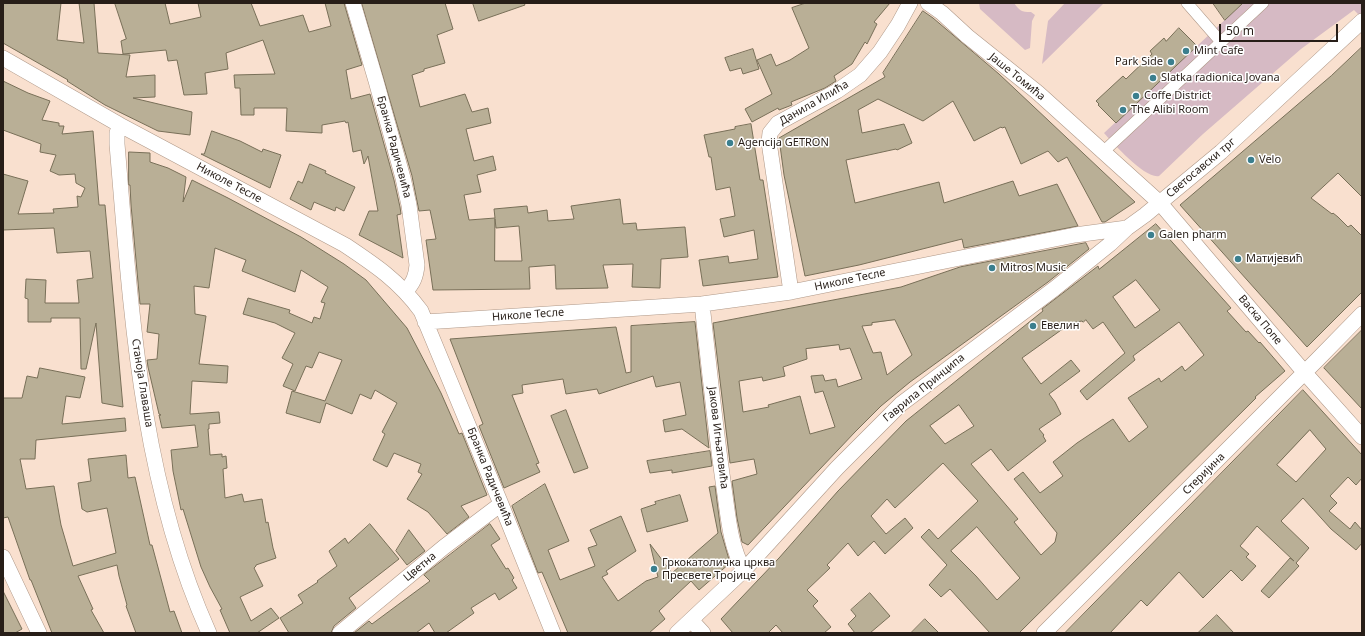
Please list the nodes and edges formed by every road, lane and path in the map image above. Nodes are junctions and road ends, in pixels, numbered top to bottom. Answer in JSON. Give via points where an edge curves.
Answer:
{"nodes":[{"id":1,"x":353,"y":3,"type":"edge"},
{"id":2,"x":910,"y":3,"type":"edge"},
{"id":3,"x":928,"y":3,"type":"edge"},
{"id":4,"x":1187,"y":3,"type":"edge"},
{"id":5,"x":1263,"y":3,"type":"edge"},
{"id":6,"x":1362,"y":21,"type":"edge"},
{"id":7,"x":1221,"y":42,"type":"junction"},
{"id":8,"x":3,"y":58,"type":"edge"},
{"id":9,"x":120,"y":125,"type":"junction"},
{"id":10,"x":1103,"y":152,"type":"junction"},
{"id":11,"x":1160,"y":202,"type":"junction"},
{"id":12,"x":1127,"y":228,"type":"junction"},
{"id":13,"x":406,"y":291,"type":"junction"},
{"id":14,"x":792,"y":292,"type":"junction"},
{"id":15,"x":702,"y":304,"type":"junction"},
{"id":16,"x":1362,"y":314,"type":"edge"},
{"id":17,"x":425,"y":322,"type":"junction"},
{"id":18,"x":1305,"y":373,"type":"junction"},
{"id":19,"x":1362,"y":437,"type":"edge"},
{"id":20,"x":501,"y":504,"type":"junction"},
{"id":21,"x":3,"y":557,"type":"edge"},
{"id":22,"x":744,"y":570,"type":"junction"},
{"id":23,"x":691,"y":620,"type":"junction"},
{"id":24,"x":39,"y":633,"type":"edge"},
{"id":25,"x":209,"y":633,"type":"edge"},
{"id":26,"x":340,"y":633,"type":"edge"},
{"id":27,"x":553,"y":633,"type":"edge"},
{"id":28,"x":677,"y":633,"type":"edge"},
{"id":29,"x":703,"y":633,"type":"edge"},
{"id":30,"x":1044,"y":633,"type":"edge"}],
"edges":[{"from":1,"to":13,"type":"street","name":"Бранка Радичевића","via":[[409,205],[417,265],[416,275]]},
{"from":2,"to":14,"type":"street","name":"Данила Илића","via":[[880,52],[860,75],[837,91],[778,123],[770,133],[769,142]]},
{"from":3,"to":10,"type":"street","name":"Јаше Томића","via":[[1037,92]]},
{"from":4,"to":7,"type":"street"},
{"from":5,"to":7,"type":"street"},
{"from":6,"to":11,"type":"street","name":"Светосавски трг","via":[[1221,152]]},
{"from":7,"to":10,"type":"street"},
{"from":8,"to":9,"type":"street","name":"Николе Тесле"},
{"from":9,"to":13,"type":"street","name":"Николе Тесле","via":[[345,245]]},
{"from":9,"to":25,"type":"street","name":"Станоја Главаша","via":[[117,144],[129,294],[148,429],[178,555]]},
{"from":10,"to":11,"type":"street","name":"Светосавски трг"},
{"from":11,"to":12,"type":"street","name":"Гаврила Принципа"},
{"from":11,"to":18,"type":"street","name":"Васка Попе"},
{"from":12,"to":14,"type":"street","name":"Николе Тесле","via":[[1075,235]]},
{"from":12,"to":22,"type":"street","name":"Гаврила Принципа","via":[[1079,270],[901,404],[837,468]]},
{"from":13,"to":17,"type":"street","name":"Николе Тесле"},
{"from":14,"to":15,"type":"street","name":"Николе Тесле"},
{"from":15,"to":17,"type":"street","name":"Николе Тесле"},
{"from":15,"to":22,"type":"street","name":"Јакова Игњатовића","via":[[716,435],[737,557]]},
{"from":16,"to":18,"type":"street","name":"Стеријина"},
{"from":17,"to":20,"type":"street","name":"Бранка Радичевића"},
{"from":18,"to":19,"type":"street","name":"Васка Попе"},
{"from":18,"to":30,"type":"street","name":"Стеријина"},
{"from":20,"to":26,"type":"street","name":"Цветна","via":[[444,547]]},
{"from":20,"to":27,"type":"street","name":"Бранка Радичевића"},
{"from":21,"to":24,"type":"street"},
{"from":22,"to":23,"type":"street","name":"Гаврила Принципа"},
{"from":23,"to":28,"type":"street","name":"Гаврила Принципа"},
{"from":23,"to":29,"type":"street"}]}
